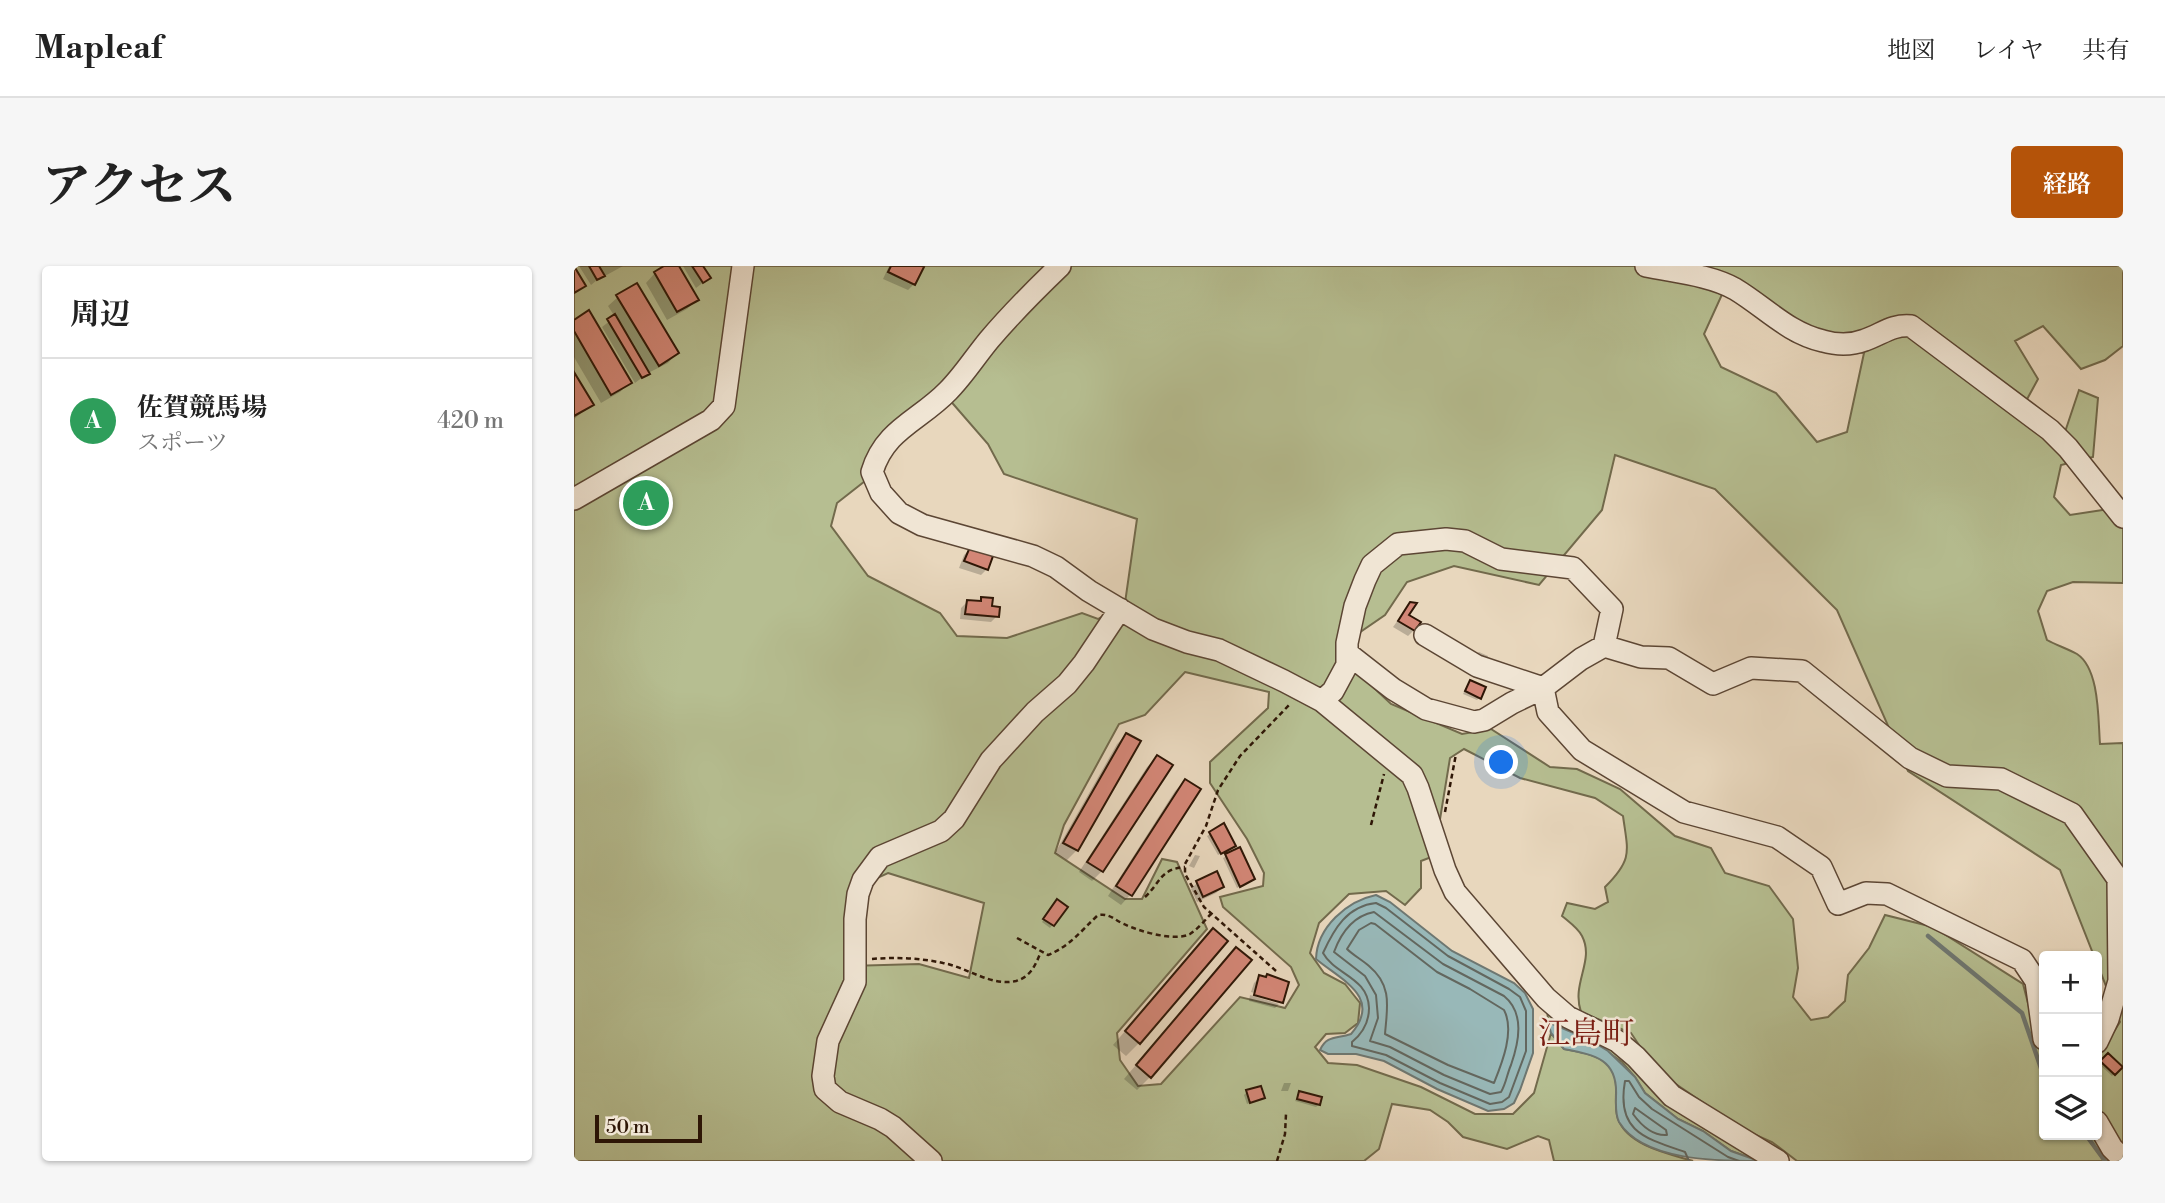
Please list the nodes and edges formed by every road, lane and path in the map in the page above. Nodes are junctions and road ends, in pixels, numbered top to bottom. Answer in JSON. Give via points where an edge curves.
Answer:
{"nodes":[{"id":1,"x":743,"y":266,"type":"edge"},
{"id":2,"x":1060,"y":266,"type":"edge"},
{"id":3,"x":1646,"y":266,"type":"edge"},
{"id":4,"x":574,"y":499,"type":"edge"},
{"id":5,"x":2123,"y":517,"type":"edge"},
{"id":6,"x":1120,"y":609,"type":"junction"},
{"id":7,"x":1424,"y":635,"type":"dead end"},
{"id":8,"x":1604,"y":646,"type":"junction"},
{"id":9,"x":1347,"y":653,"type":"junction"},
{"id":10,"x":1543,"y":688,"type":"junction"},
{"id":11,"x":1303,"y":691,"type":"junction"},
{"id":12,"x":1322,"y":701,"type":"junction"},
{"id":13,"x":1456,"y":754,"type":"dead end"},
{"id":14,"x":1392,"y":758,"type":"junction"},
{"id":15,"x":1444,"y":815,"type":"dead end"},
{"id":16,"x":1371,"y":825,"type":"dead end"},
{"id":17,"x":1185,"y":867,"type":"junction"},
{"id":18,"x":1145,"y":897,"type":"dead end"},
{"id":19,"x":1211,"y":914,"type":"junction"},
{"id":20,"x":1017,"y":938,"type":"dead end"},
{"id":21,"x":1041,"y":953,"type":"junction"},
{"id":22,"x":855,"y":960,"type":"junction"},
{"id":23,"x":1276,"y":971,"type":"dead end"},
{"id":24,"x":2041,"y":1014,"type":"edge"},
{"id":25,"x":2102,"y":1032,"type":"edge"},
{"id":26,"x":1286,"y":1114,"type":"dead end"},
{"id":27,"x":2102,"y":1131,"type":"edge"},
{"id":28,"x":2123,"y":1159,"type":"edge"},
{"id":29,"x":931,"y":1161,"type":"edge"},
{"id":30,"x":1277,"y":1161,"type":"edge"},
{"id":31,"x":1778,"y":1161,"type":"edge"}],
"edges":[{"from":1,"to":4,"type":"street","via":[[724,406],[711,420]]},
{"from":2,"to":6,"type":"street","via":[[1022,303],[951,388],[885,444],[872,472],[881,493],[899,513],[922,525],[1033,556]]},
{"from":3,"to":5,"type":"street","via":[[1733,288],[1799,334],[1824,342],[1847,344],[1889,328],[1911,326],[2050,430]]},
{"from":6,"to":11,"type":"street","via":[[1153,629],[1219,650]]},
{"from":6,"to":22,"type":"street","via":[[1067,684],[991,760],[954,819],[941,831],[880,857],[870,868],[858,894]]},
{"from":7,"to":10,"type":"street","via":[[1477,666]]},
{"from":8,"to":9,"type":"street","via":[[1612,609],[1573,568],[1502,559],[1465,541],[1446,539],[1398,544],[1372,565],[1355,606]]},
{"from":8,"to":10,"type":"street"},
{"from":8,"to":25,"type":"street","via":[[1642,657],[1668,658],[1713,684],[1751,668],[1802,671],[1910,758],[1947,776],[2001,779],[2072,814],[2118,879],[2119,981]]},
{"from":9,"to":10,"type":"street","via":[[1426,709],[1474,722]]},
{"from":9,"to":12,"type":"street","via":[[1347,665]]},
{"from":10,"to":24,"type":"street","via":[[1548,712],[1582,750],[1684,812],[1777,836],[1821,867],[1838,904],[1866,893],[1887,894],[2022,960],[2036,981]]},
{"from":11,"to":12,"type":"street"},
{"from":11,"to":17,"type":"path","via":[[1240,756],[1218,790]]},
{"from":12,"to":14,"type":"street"},
{"from":13,"to":15,"type":"path"},
{"from":14,"to":16,"type":"path"},
{"from":14,"to":31,"type":"street","via":[[1412,775],[1455,892],[1546,998],[1569,1017],[1617,1041],[1672,1096]]},
{"from":17,"to":18,"type":"path","via":[[1164,873]]},
{"from":17,"to":19,"type":"path"},
{"from":19,"to":21,"type":"path","via":[[1188,935],[1174,936],[1142,931],[1112,916],[1098,915],[1063,949]]},
{"from":19,"to":23,"type":"path"},
{"from":20,"to":21,"type":"path"},
{"from":21,"to":22,"type":"path","via":[[1032,972],[1016,981],[999,981],[920,959]]},
{"from":22,"to":29,"type":"street","via":[[855,982],[828,1041],[825,1089],[840,1102],[880,1119]]},
{"from":26,"to":30,"type":"path"},
{"from":27,"to":28,"type":"street"}]}
